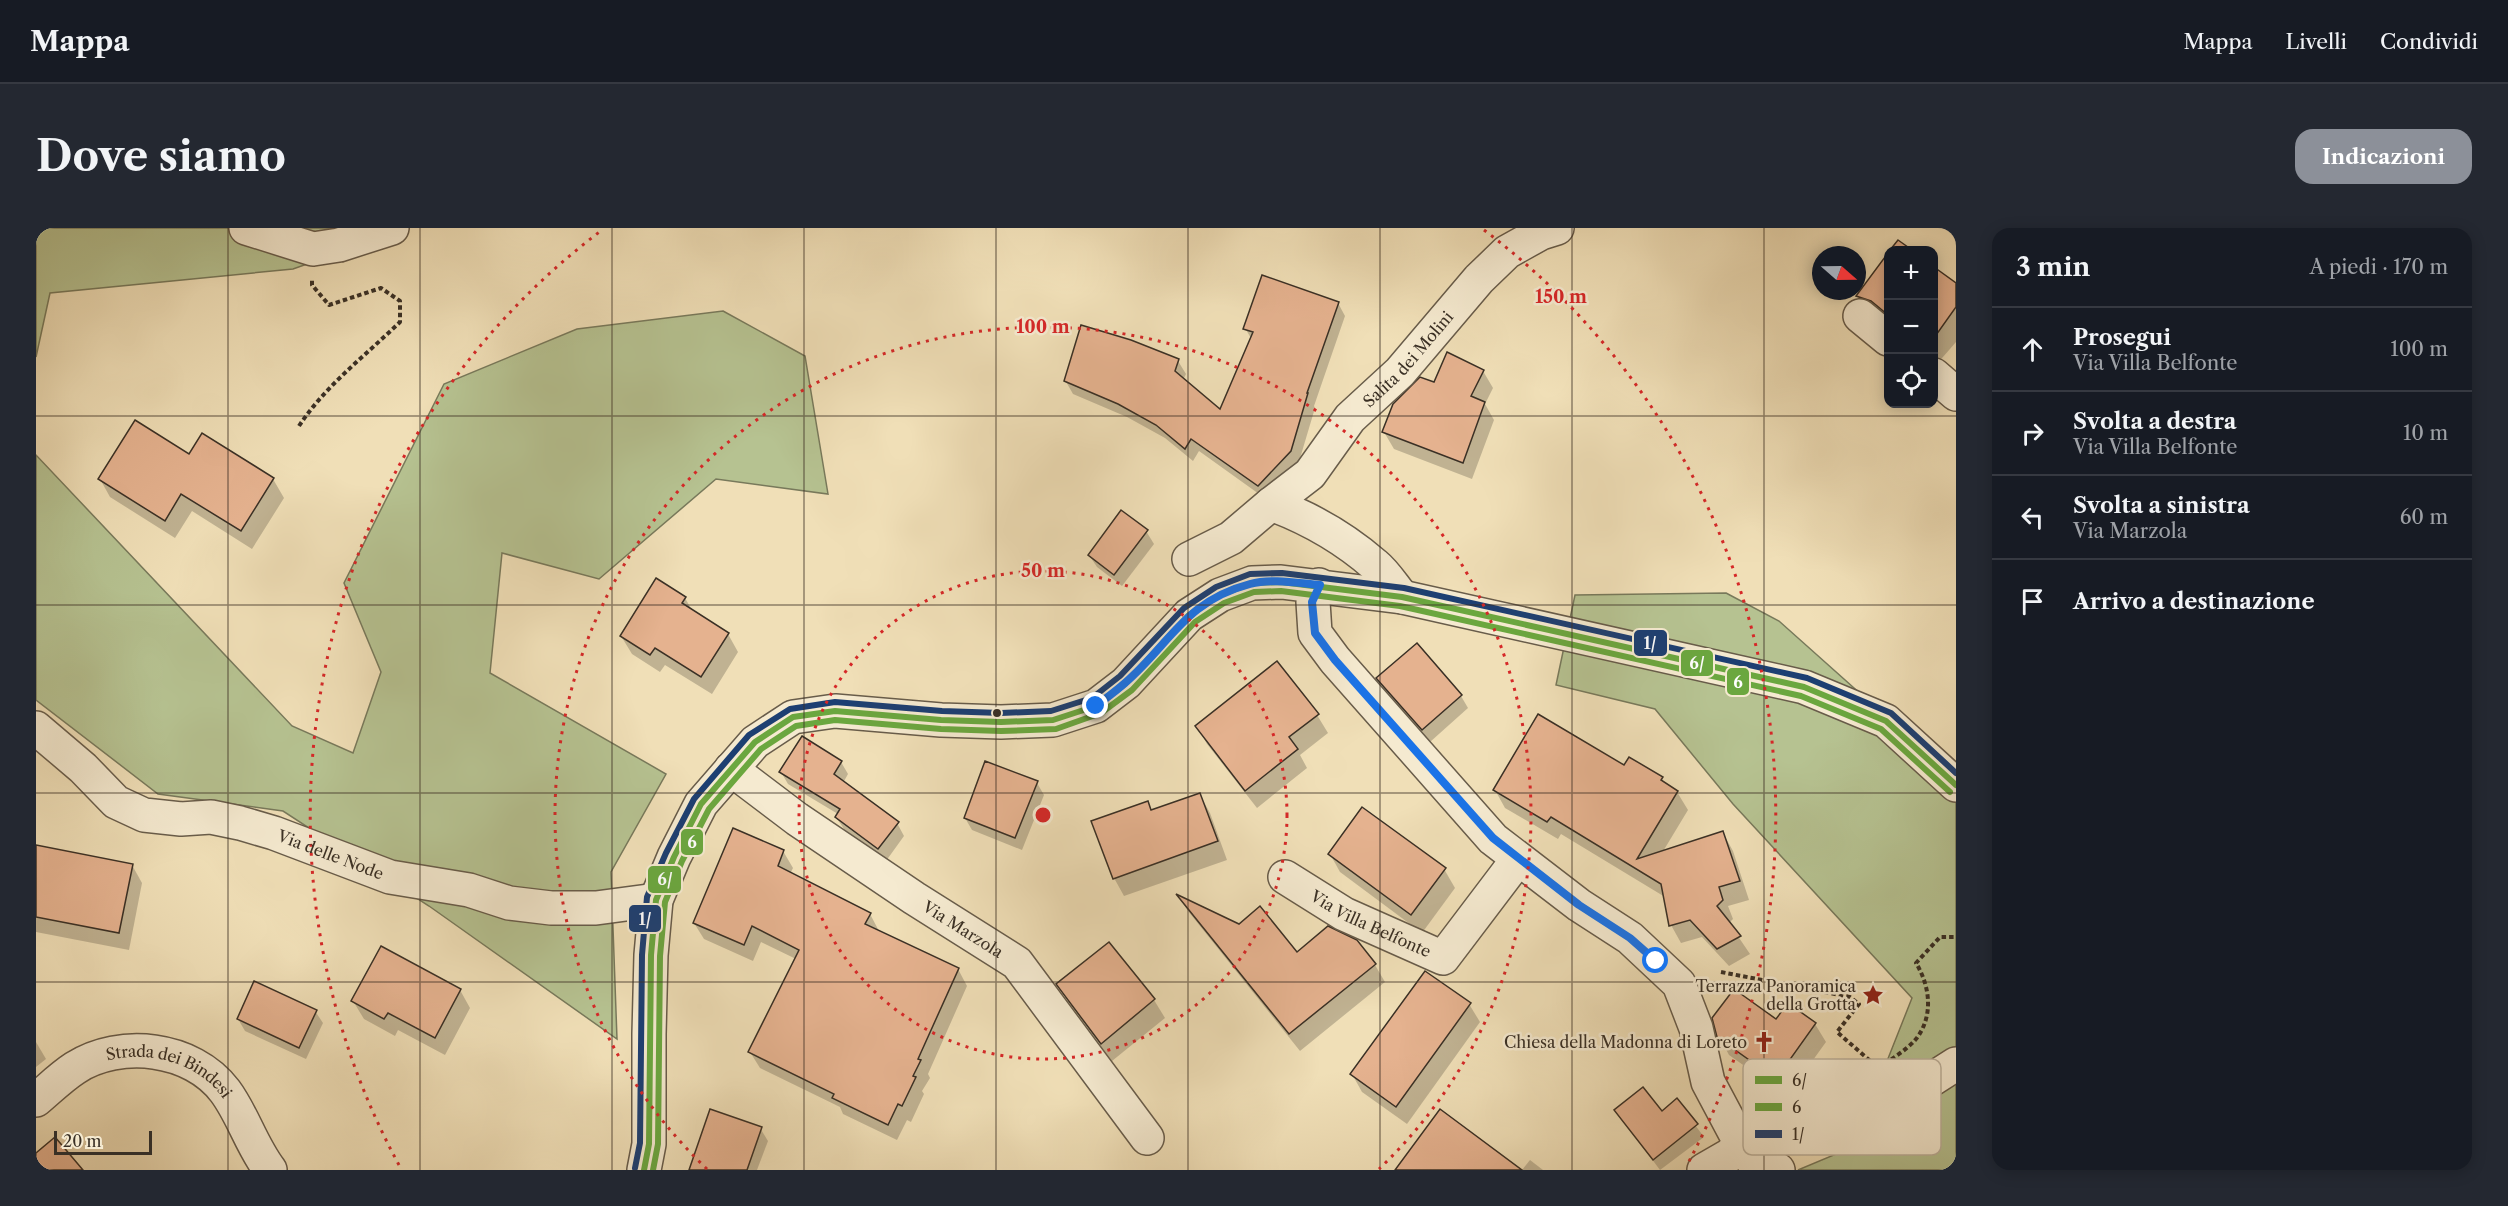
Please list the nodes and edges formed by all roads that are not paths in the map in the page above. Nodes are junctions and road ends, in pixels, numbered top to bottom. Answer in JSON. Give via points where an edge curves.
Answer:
{"nodes":[{"id":1,"x":246,"y":228,"type":"edge"},
{"id":2,"x":392,"y":228,"type":"edge"},
{"id":3,"x":1557,"y":228,"type":"edge"},
{"id":4,"x":1860,"y":316,"type":"dead end"},
{"id":5,"x":1884,"y":336,"type":"edge"},
{"id":6,"x":1938,"y":378,"type":"edge"},
{"id":7,"x":1956,"y":394,"type":"edge"},
{"id":8,"x":1271,"y":504,"type":"junction"},
{"id":9,"x":1189,"y":559,"type":"dead end"},
{"id":10,"x":1320,"y":585,"type":"junction"},
{"id":11,"x":1402,"y":597,"type":"junction"},
{"id":12,"x":36,"y":728,"type":"edge"},
{"id":13,"x":731,"y":769,"type":"junction"},
{"id":14,"x":1956,"y":785,"type":"edge"},
{"id":15,"x":1518,"y":859,"type":"junction"},
{"id":16,"x":1285,"y":877,"type":"dead end"},
{"id":17,"x":656,"y":900,"type":"junction"},
{"id":18,"x":1956,"y":1064,"type":"edge"},
{"id":19,"x":1941,"y":1074,"type":"edge"},
{"id":20,"x":36,"y":1100,"type":"edge"},
{"id":21,"x":1146,"y":1138,"type":"dead end"},
{"id":22,"x":1743,"y":1151,"type":"edge"},
{"id":23,"x":1725,"y":1156,"type":"edge"},
{"id":24,"x":270,"y":1170,"type":"edge"},
{"id":25,"x":644,"y":1170,"type":"edge"},
{"id":26,"x":1778,"y":1170,"type":"edge"}],
"edges":[{"from":1,"to":2,"type":"street","via":[[313,249]]},
{"from":3,"to":8,"type":"street","name":"Salita dei Molini","via":[[1508,252],[1479,279],[1400,372],[1350,417],[1310,474]]},
{"from":4,"to":5,"type":"street"},
{"from":6,"to":7,"type":"street"},
{"from":8,"to":9,"type":"street","name":"Salita dei Molini","via":[[1231,538]]},
{"from":8,"to":11,"type":"street","via":[[1334,535],[1377,566]]},
{"from":10,"to":11,"type":"street"},
{"from":10,"to":13,"type":"street","via":[[1252,584],[1220,595],[1189,615],[1126,682],[1096,706],[1053,720],[941,720],[834,711],[793,717],[754,742]]},
{"from":10,"to":15,"type":"street","via":[[1312,602],[1315,633],[1493,838]]},
{"from":11,"to":14,"type":"street","via":[[1804,687],[1886,720]]},
{"from":12,"to":17,"type":"street","name":"Via delle Node","via":[[116,802],[144,815],[211,817],[240,823],[274,832],[390,877],[469,890],[509,903],[596,908]]},
{"from":13,"to":17,"type":"street","via":[[701,804]]},
{"from":13,"to":21,"type":"street","name":"Via Marzola","via":[[807,826],[1017,963]]},
{"from":15,"to":16,"type":"street","name":"Via Villa Belfonte","via":[[1443,958],[1344,914]]},
{"from":15,"to":23,"type":"street","via":[[1630,938],[1647,965],[1698,979],[1684,1031],[1708,1082]]},
{"from":17,"to":25,"type":"street","via":[[649,1023],[649,1144]]},
{"from":18,"to":19,"type":"street"},
{"from":20,"to":24,"type":"street","name":"Strada dei Bindesi","via":[[75,1068],[102,1056],[144,1051],[165,1054],[208,1072],[238,1110]]},
{"from":22,"to":23,"type":"street"},
{"from":23,"to":26,"type":"street"}]}
